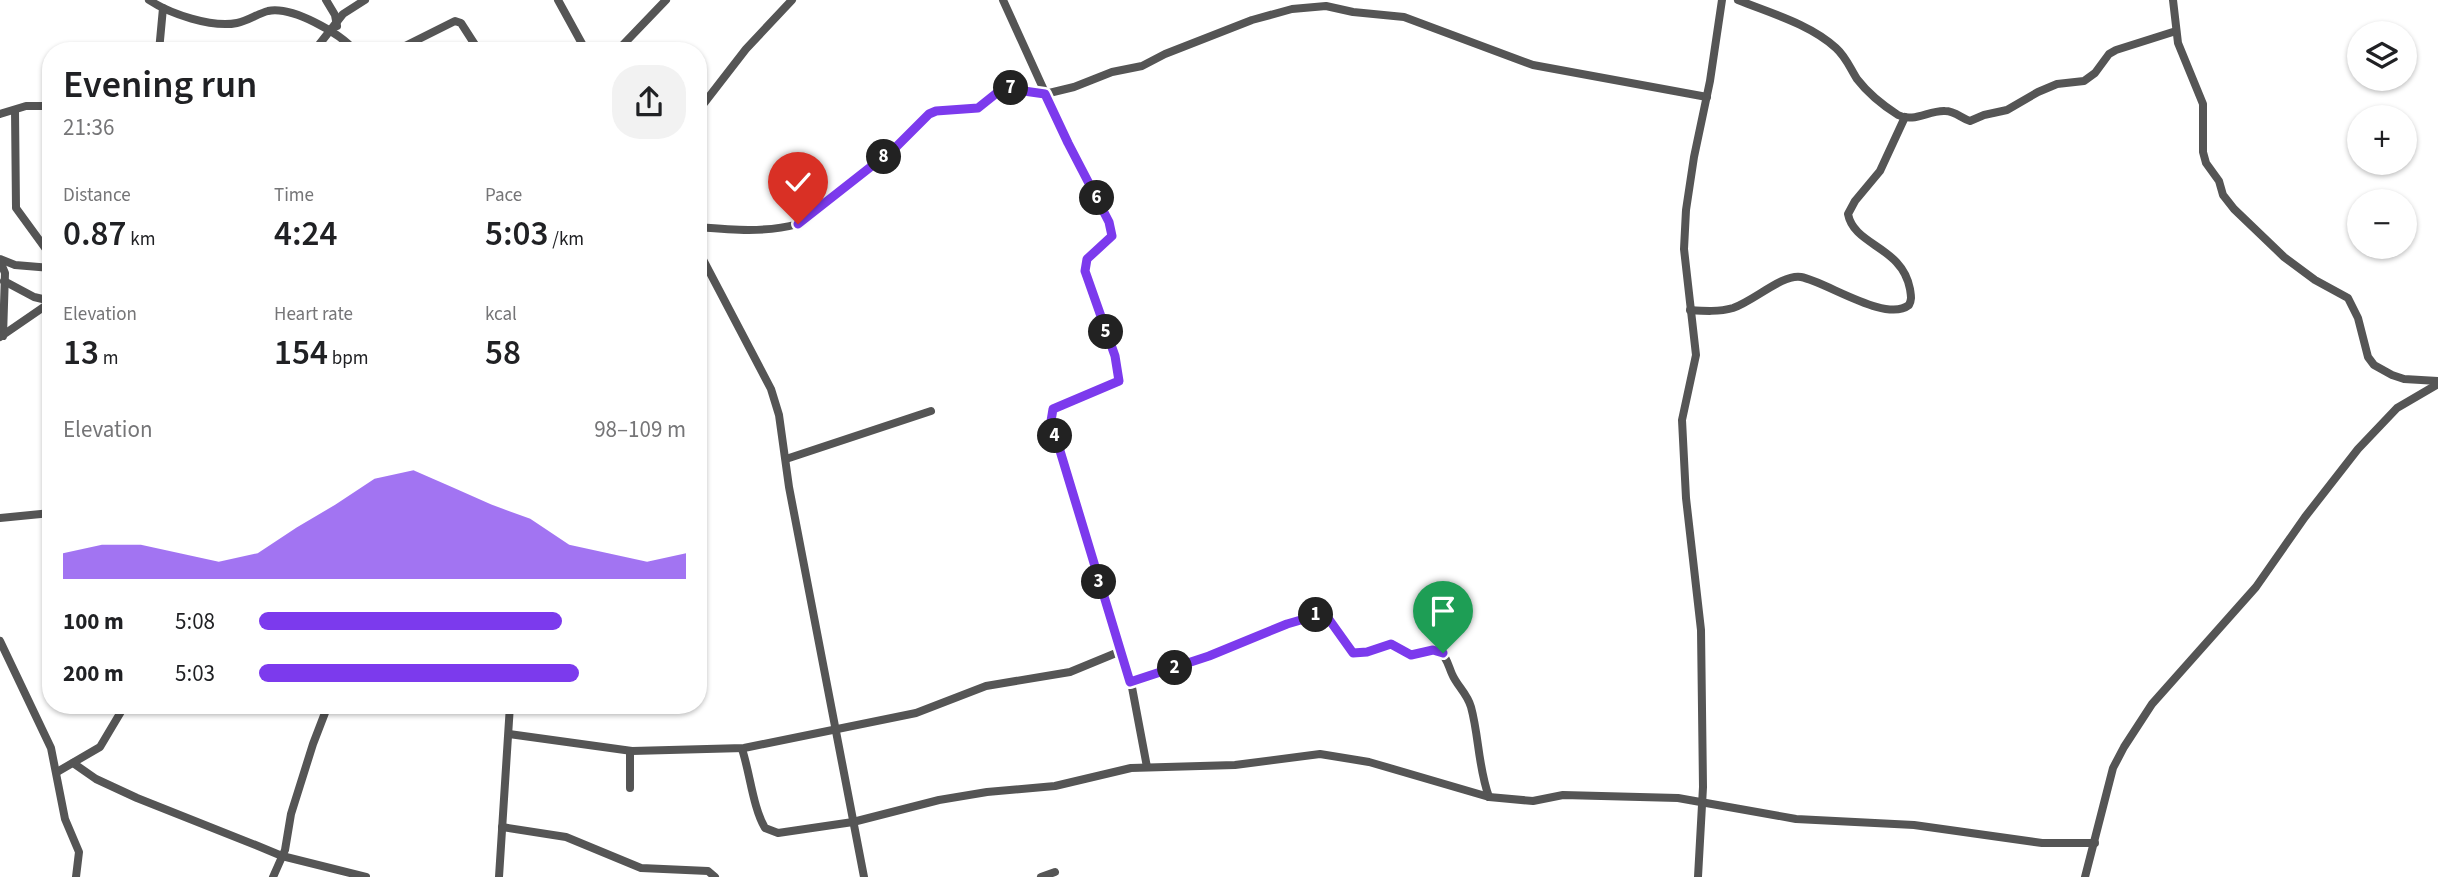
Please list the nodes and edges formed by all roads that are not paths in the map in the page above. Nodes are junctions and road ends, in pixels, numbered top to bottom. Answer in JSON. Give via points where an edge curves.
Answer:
{"nodes":[{"id":1,"x":149,"y":0,"type":"edge"},
{"id":2,"x":326,"y":0,"type":"edge"},
{"id":3,"x":365,"y":0,"type":"edge"},
{"id":4,"x":558,"y":0,"type":"edge"},
{"id":5,"x":666,"y":0,"type":"edge"},
{"id":6,"x":792,"y":0,"type":"edge"},
{"id":7,"x":1003,"y":0,"type":"edge"},
{"id":8,"x":1722,"y":0,"type":"edge"},
{"id":9,"x":1738,"y":0,"type":"edge"},
{"id":10,"x":2173,"y":0,"type":"edge"},
{"id":11,"x":1341,"y":4,"type":"edge"},
{"id":12,"x":163,"y":8,"type":"junction"},
{"id":13,"x":336,"y":22,"type":"junction"},
{"id":14,"x":2176,"y":31,"type":"junction"},
{"id":15,"x":334,"y":34,"type":"junction"},
{"id":16,"x":160,"y":42,"type":"edge"},
{"id":17,"x":325,"y":42,"type":"edge"},
{"id":18,"x":344,"y":42,"type":"edge"},
{"id":19,"x":413,"y":42,"type":"edge"},
{"id":20,"x":473,"y":42,"type":"edge"},
{"id":21,"x":581,"y":42,"type":"edge"},
{"id":22,"x":626,"y":42,"type":"edge"},
{"id":23,"x":1045,"y":94,"type":"junction"},
{"id":24,"x":1707,"y":97,"type":"junction"},
{"id":25,"x":707,"y":99,"type":"edge"},
{"id":26,"x":42,"y":106,"type":"edge"},
{"id":27,"x":15,"y":110,"type":"junction"},
{"id":28,"x":0,"y":114,"type":"edge"},
{"id":29,"x":1905,"y":117,"type":"junction"},
{"id":30,"x":707,"y":227,"type":"edge"},
{"id":31,"x":42,"y":244,"type":"edge"},
{"id":32,"x":0,"y":260,"type":"edge"},
{"id":33,"x":42,"y":267,"type":"edge"},
{"id":34,"x":707,"y":267,"type":"edge"},
{"id":35,"x":4,"y":281,"type":"junction"},
{"id":36,"x":42,"y":299,"type":"edge"},
{"id":37,"x":42,"y":308,"type":"edge"},
{"id":38,"x":1690,"y":310,"type":"junction"},
{"id":39,"x":1,"y":337,"type":"edge"},
{"id":40,"x":2438,"y":382,"type":"edge"},
{"id":41,"x":930,"y":411,"type":"dead end"},
{"id":42,"x":786,"y":459,"type":"junction"},
{"id":43,"x":42,"y":514,"type":"edge"},
{"id":44,"x":0,"y":518,"type":"edge"},
{"id":45,"x":0,"y":641,"type":"edge"},
{"id":46,"x":1121,"y":651,"type":"junction"},
{"id":47,"x":1130,"y":682,"type":"junction"},
{"id":48,"x":120,"y":714,"type":"edge"},
{"id":49,"x":325,"y":714,"type":"edge"},
{"id":50,"x":510,"y":714,"type":"edge"},
{"id":51,"x":836,"y":729,"type":"junction"},
{"id":52,"x":509,"y":734,"type":"junction"},
{"id":53,"x":741,"y":749,"type":"junction"},
{"id":54,"x":629,"y":751,"type":"junction"},
{"id":55,"x":73,"y":763,"type":"junction"},
{"id":56,"x":1147,"y":767,"type":"junction"},
{"id":57,"x":57,"y":772,"type":"junction"},
{"id":58,"x":630,"y":788,"type":"dead end"},
{"id":59,"x":1489,"y":797,"type":"junction"},
{"id":60,"x":1701,"y":801,"type":"junction"},
{"id":61,"x":853,"y":822,"type":"junction"},
{"id":62,"x":502,"y":827,"type":"junction"},
{"id":63,"x":2095,"y":843,"type":"junction"},
{"id":64,"x":282,"y":856,"type":"junction"},
{"id":65,"x":1055,"y":872,"type":"dead end"},
{"id":66,"x":76,"y":877,"type":"edge"},
{"id":67,"x":273,"y":877,"type":"edge"},
{"id":68,"x":366,"y":877,"type":"edge"},
{"id":69,"x":499,"y":877,"type":"edge"},
{"id":70,"x":715,"y":877,"type":"edge"},
{"id":71,"x":864,"y":877,"type":"edge"},
{"id":72,"x":1041,"y":877,"type":"edge"},
{"id":73,"x":1698,"y":877,"type":"edge"},
{"id":74,"x":2085,"y":877,"type":"edge"}],
"edges":[{"from":1,"to":12,"type":"street"},
{"from":2,"to":13,"type":"street"},
{"from":3,"to":13,"type":"street"},
{"from":4,"to":21,"type":"street"},
{"from":5,"to":22,"type":"street"},
{"from":6,"to":25,"type":"street"},
{"from":7,"to":23,"type":"street"},
{"from":8,"to":24,"type":"street"},
{"from":9,"to":29,"type":"street","via":[[1829,43],[1860,82]]},
{"from":10,"to":14,"type":"street"},
{"from":11,"to":23,"type":"street","via":[[1274,13],[1187,44],[1142,66]]},
{"from":11,"to":24,"type":"street","via":[[1353,12],[1404,17],[1532,65]]},
{"from":12,"to":15,"type":"street","via":[[195,19],[234,24],[281,12]]},
{"from":12,"to":16,"type":"street"},
{"from":13,"to":15,"type":"street"},
{"from":14,"to":29,"type":"street","via":[[2116,50],[2084,81],[2048,88],[2007,110],[1970,121],[1945,111]]},
{"from":14,"to":40,"type":"street","via":[[2203,104],[2206,163],[2223,195],[2284,257],[2348,298],[2374,365],[2404,379]]},
{"from":15,"to":17,"type":"street"},
{"from":15,"to":18,"type":"street"},
{"from":19,"to":20,"type":"street","via":[[455,21]]},
{"from":23,"to":30,"type":"street","via":[[1003,88],[978,108],[929,114],[896,147],[798,224],[760,230]]},
{"from":23,"to":46,"type":"street","via":[[1112,236],[1087,259],[1085,271],[1115,356],[1119,381],[1053,409],[1051,421]]},
{"from":24,"to":38,"type":"street","via":[[1686,210],[1684,249]]},
{"from":26,"to":27,"type":"street"},
{"from":27,"to":28,"type":"street"},
{"from":27,"to":31,"type":"street","via":[[16,208]]},
{"from":29,"to":38,"type":"street","via":[[1880,171],[1847,214],[1851,224],[1904,271],[1911,292],[1909,305],[1885,308],[1793,277],[1734,307]]},
{"from":32,"to":33,"type":"street"},
{"from":32,"to":35,"type":"street"},
{"from":34,"to":42,"type":"street","via":[[771,389]]},
{"from":35,"to":36,"type":"street"},
{"from":35,"to":39,"type":"street"},
{"from":37,"to":39,"type":"street"},
{"from":38,"to":60,"type":"street","via":[[1696,355],[1685,401],[1683,446],[1701,630]]},
{"from":40,"to":63,"type":"street","via":[[2397,408],[2358,449],[2256,587],[2152,704],[2113,768]]},
{"from":41,"to":42,"type":"street"},
{"from":42,"to":51,"type":"street"},
{"from":43,"to":44,"type":"street"},
{"from":45,"to":57,"type":"street","via":[[51,748]]},
{"from":46,"to":47,"type":"street"},
{"from":46,"to":51,"type":"street","via":[[1070,672],[986,686],[916,713]]},
{"from":47,"to":56,"type":"street"},
{"from":47,"to":59,"type":"street","via":[[1318,615],[1328,618],[1353,653],[1391,644],[1411,655],[1439,650],[1470,704]]},
{"from":48,"to":55,"type":"street","via":[[100,747]]},
{"from":49,"to":64,"type":"street"},
{"from":50,"to":52,"type":"street"},
{"from":51,"to":53,"type":"street"},
{"from":51,"to":61,"type":"street"},
{"from":52,"to":54,"type":"street"},
{"from":52,"to":62,"type":"street"},
{"from":53,"to":54,"type":"street"},
{"from":53,"to":61,"type":"street","via":[[765,828],[778,833]]},
{"from":54,"to":58,"type":"street"},
{"from":55,"to":57,"type":"street"},
{"from":55,"to":64,"type":"street","via":[[137,798]]},
{"from":56,"to":59,"type":"street","via":[[1236,765],[1320,754],[1369,762]]},
{"from":56,"to":61,"type":"street","via":[[1055,786],[939,800]]},
{"from":57,"to":66,"type":"street","via":[[65,819],[79,852]]},
{"from":59,"to":60,"type":"street","via":[[1533,801],[1563,794]]},
{"from":60,"to":63,"type":"street","via":[[1796,818],[1914,825],[2042,843]]},
{"from":60,"to":73,"type":"street"},
{"from":61,"to":71,"type":"street"},
{"from":62,"to":69,"type":"street"},
{"from":62,"to":70,"type":"street","via":[[566,837],[641,867],[708,871]]},
{"from":63,"to":74,"type":"street"},
{"from":64,"to":67,"type":"street"},
{"from":64,"to":68,"type":"street"},
{"from":65,"to":72,"type":"street"}]}
